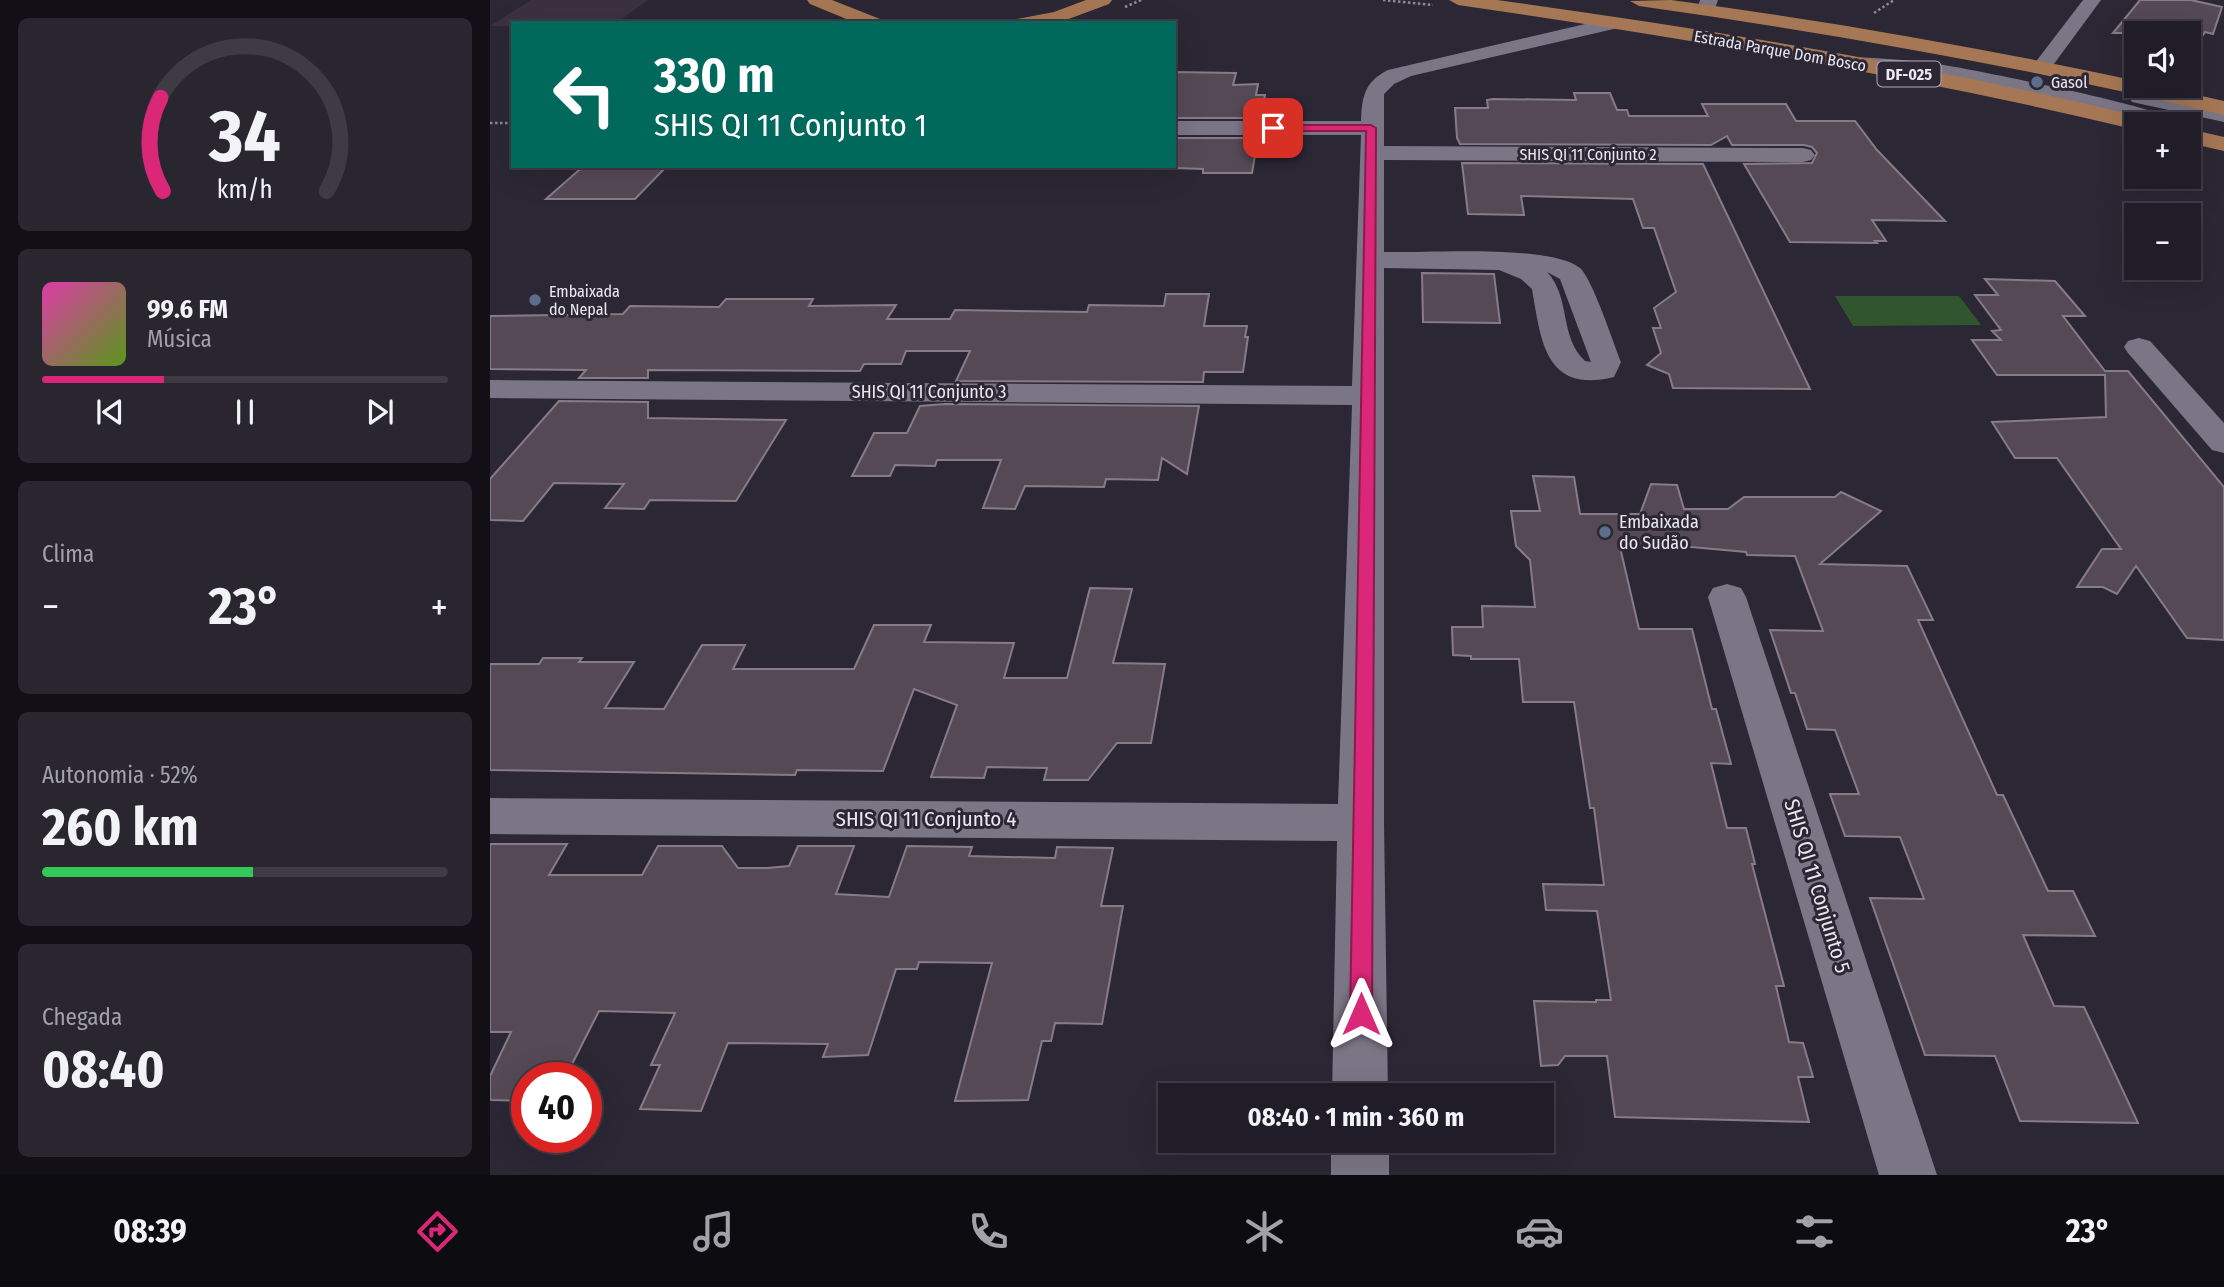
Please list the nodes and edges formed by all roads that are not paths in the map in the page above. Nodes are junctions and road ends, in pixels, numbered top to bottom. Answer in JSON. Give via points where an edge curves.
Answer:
{"nodes":[{"id":1,"x":817,"y":0,"type":"edge"},
{"id":2,"x":1103,"y":0,"type":"edge"},
{"id":3,"x":1458,"y":0,"type":"edge"},
{"id":4,"x":1630,"y":0,"type":"edge"},
{"id":5,"x":2092,"y":0,"type":"edge"},
{"id":6,"x":1122,"y":4,"type":"dead end"},
{"id":7,"x":1708,"y":5,"type":"edge"},
{"id":8,"x":881,"y":15,"type":"edge"},
{"id":9,"x":1035,"y":21,"type":"edge"},
{"id":10,"x":1063,"y":21,"type":"edge"},
{"id":11,"x":1795,"y":23,"type":"junction"},
{"id":12,"x":1546,"y":24,"type":"junction"},
{"id":13,"x":1611,"y":24,"type":"junction"},
{"id":14,"x":1674,"y":33,"type":"junction"},
{"id":15,"x":1912,"y":44,"type":"junction"},
{"id":16,"x":1763,"y":47,"type":"junction"},
{"id":17,"x":1933,"y":62,"type":"junction"},
{"id":18,"x":1852,"y":63,"type":"junction"},
{"id":19,"x":2041,"y":68,"type":"junction"},
{"id":20,"x":2127,"y":103,"type":"junction"},
{"id":21,"x":2224,"y":108,"type":"edge"},
{"id":22,"x":2145,"y":112,"type":"edge"},
{"id":23,"x":2224,"y":115,"type":"edge"},
{"id":24,"x":2124,"y":120,"type":"edge"},
{"id":25,"x":1176,"y":128,"type":"edge"},
{"id":26,"x":2201,"y":139,"type":"edge"},
{"id":27,"x":1372,"y":141,"type":"junction"},
{"id":28,"x":2224,"y":144,"type":"edge"},
{"id":29,"x":1803,"y":155,"type":"dead end"},
{"id":30,"x":1371,"y":260,"type":"junction"},
{"id":31,"x":1497,"y":261,"type":"dead end"},
{"id":32,"x":2139,"y":346,"type":"dead end"},
{"id":33,"x":490,"y":388,"type":"edge"},
{"id":34,"x":1368,"y":396,"type":"junction"},
{"id":35,"x":2224,"y":443,"type":"edge"},
{"id":36,"x":1727,"y":597,"type":"dead end"},
{"id":37,"x":490,"y":816,"type":"edge"},
{"id":38,"x":1361,"y":823,"type":"junction"},
{"id":39,"x":1360,"y":1083,"type":"edge"},
{"id":40,"x":1360,"y":1153,"type":"edge"},
{"id":41,"x":1360,"y":1175,"type":"edge"},
{"id":42,"x":1908,"y":1175,"type":"edge"}],
"edges":[{"from":1,"to":8,"type":"main road"},
{"from":2,"to":9,"type":"main road"},
{"from":3,"to":12,"type":"main road","name":"Estrada Parque Dom Bosco","number":"DF-025"},
{"from":4,"to":7,"type":"main road","name":"Estrada Parque Dom Bosco","number":"DF-025"},
{"from":5,"to":19,"type":"street"},
{"from":6,"to":10,"type":"main road"},
{"from":7,"to":11,"type":"main road","name":"Estrada Parque Dom Bosco","number":"DF-025"},
{"from":7,"to":14,"type":"main road","via":[[1724,22],[1721,25]]},
{"from":11,"to":15,"type":"main road","name":"Estrada Parque Dom Bosco","number":"DF-025"},
{"from":11,"to":16,"type":"main road","via":[[1754,30],[1751,35]]},
{"from":12,"to":13,"type":"street"},
{"from":12,"to":13,"type":"main road","name":"Estrada Parque Dom Bosco","number":"DF-025"},
{"from":12,"to":27,"type":"street","via":[[1387,78],[1373,94]]},
{"from":13,"to":14,"type":"main road","name":"Estrada Parque Dom Bosco","number":"DF-025"},
{"from":14,"to":16,"type":"main road","name":"Estrada Parque Dom Bosco","number":"DF-025"},
{"from":15,"to":17,"type":"street"},
{"from":15,"to":19,"type":"main road","name":"Estrada Parque Dom Bosco","number":"DF-025"},
{"from":16,"to":18,"type":"main road","name":"Estrada Parque Dom Bosco","number":"DF-025"},
{"from":17,"to":18,"type":"street"},
{"from":17,"to":20,"type":"street"},
{"from":18,"to":24,"type":"main road","name":"Estrada Parque Dom Bosco","number":"DF-025"},
{"from":19,"to":21,"type":"main road","name":"Estrada Parque Dom Bosco","number":"DF-025"},
{"from":20,"to":22,"type":"street"},
{"from":20,"to":23,"type":"street"},
{"from":25,"to":27,"type":"street","name":"SHIS QI 11 Conjunto 2"},
{"from":26,"to":28,"type":"main road"},
{"from":27,"to":29,"type":"street","name":"SHIS QI 11 Conjunto 2"},
{"from":27,"to":30,"type":"street"},
{"from":30,"to":31,"type":"street"},
{"from":30,"to":34,"type":"street"},
{"from":32,"to":35,"type":"street"},
{"from":33,"to":34,"type":"street","name":"SHIS QI 11 Conjunto 3"},
{"from":34,"to":38,"type":"street"},
{"from":36,"to":42,"type":"street","name":"SHIS QI 11 Conjunto 5"},
{"from":37,"to":38,"type":"street","name":"SHIS QI 11 Conjunto 4"},
{"from":38,"to":39,"type":"street"},
{"from":40,"to":41,"type":"street"}]}
